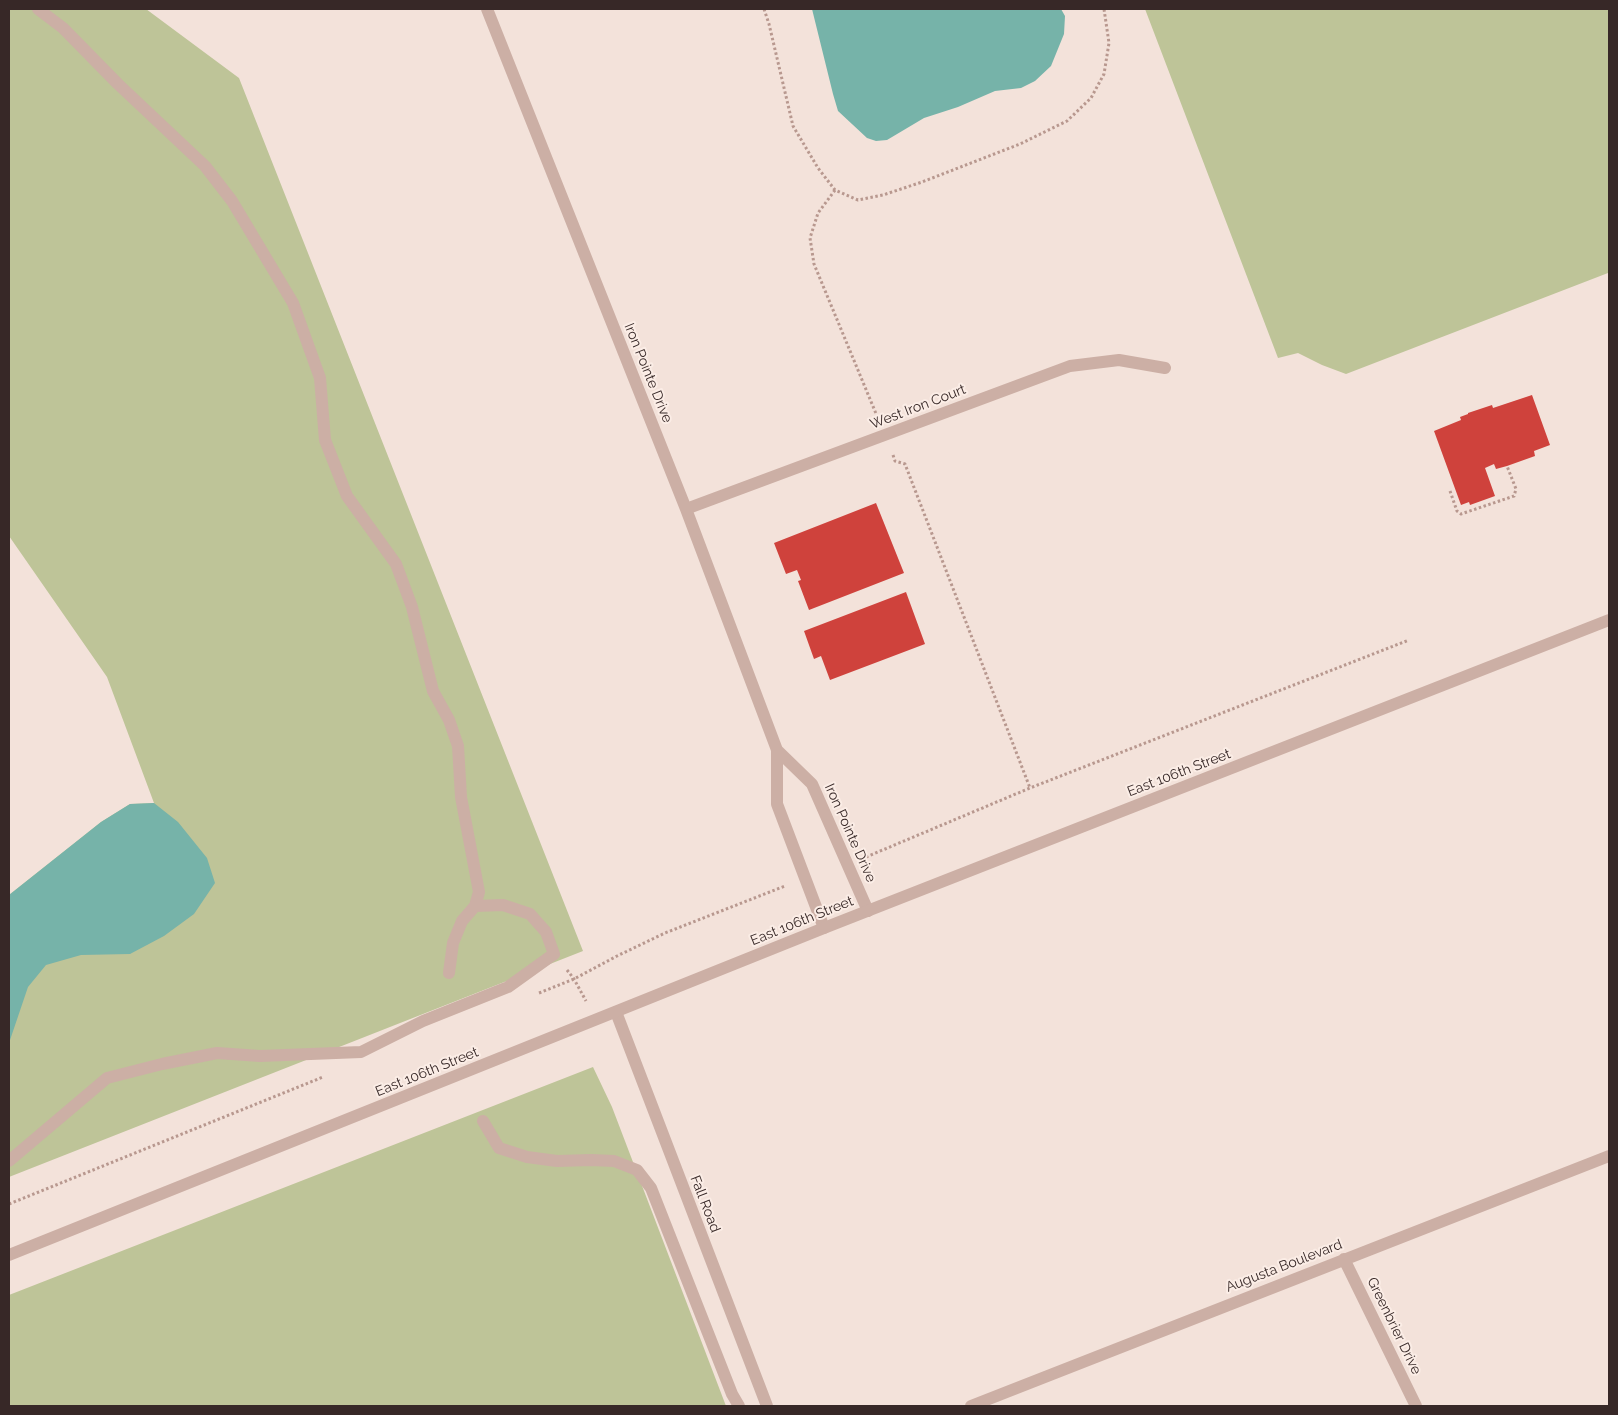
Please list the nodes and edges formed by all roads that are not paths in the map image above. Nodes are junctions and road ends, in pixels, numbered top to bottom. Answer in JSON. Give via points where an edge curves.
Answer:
{"nodes":[{"id":1,"x":38,"y":9,"type":"edge"},
{"id":2,"x":486,"y":9,"type":"edge"},
{"id":3,"x":1166,"y":368,"type":"dead end"},
{"id":4,"x":686,"y":509,"type":"junction"},
{"id":5,"x":1609,"y":620,"type":"edge"},
{"id":6,"x":778,"y":750,"type":"junction"},
{"id":7,"x":475,"y":906,"type":"junction"},
{"id":8,"x":868,"y":911,"type":"junction"},
{"id":9,"x":824,"y":928,"type":"junction"},
{"id":10,"x":449,"y":973,"type":"dead end"},
{"id":11,"x":616,"y":1012,"type":"junction"},
{"id":12,"x":483,"y":1121,"type":"dead end"},
{"id":13,"x":1609,"y":1156,"type":"edge"},
{"id":14,"x":9,"y":1161,"type":"edge"},
{"id":15,"x":9,"y":1255,"type":"edge"},
{"id":16,"x":1344,"y":1259,"type":"junction"},
{"id":17,"x":739,"y":1406,"type":"edge"},
{"id":18,"x":767,"y":1406,"type":"edge"},
{"id":19,"x":971,"y":1406,"type":"edge"},
{"id":20,"x":1416,"y":1406,"type":"edge"}],
"edges":[{"from":1,"to":7,"type":"street","via":[[63,28],[205,166],[232,202],[293,303],[320,378],[325,440],[347,496],[396,564],[412,607],[432,691],[449,720],[458,746],[462,797],[479,892]]},
{"from":2,"to":4,"type":"street","name":"Iron Pointe Drive"},
{"from":3,"to":4,"type":"street","name":"West Iron Court","via":[[1119,360],[1070,366]]},
{"from":4,"to":6,"type":"street","name":"Iron Pointe Drive"},
{"from":5,"to":8,"type":"street","name":"East 106th Street"},
{"from":6,"to":8,"type":"street","name":"Iron Pointe Drive","via":[[812,784]]},
{"from":6,"to":9,"type":"street","name":"Iron Pointe Drive","via":[[777,804]]},
{"from":7,"to":10,"type":"street","via":[[462,920],[453,942]]},
{"from":7,"to":14,"type":"street","via":[[503,905],[530,914],[546,932],[554,954],[508,987],[423,1021],[361,1052],[260,1056],[217,1053],[107,1078]]},
{"from":8,"to":9,"type":"street","name":"East 106th Street"},
{"from":9,"to":11,"type":"street","name":"East 106th Street"},
{"from":11,"to":15,"type":"street","name":"East 106th Street"},
{"from":11,"to":18,"type":"street","name":"Fall Road"},
{"from":12,"to":17,"type":"street","via":[[499,1148],[557,1161],[614,1161],[637,1170],[652,1188]]},
{"from":13,"to":16,"type":"street","name":"Augusta Boulevard"},
{"from":16,"to":19,"type":"street","name":"Augusta Boulevard"},
{"from":16,"to":20,"type":"street","name":"Greenbrier Drive"}]}
